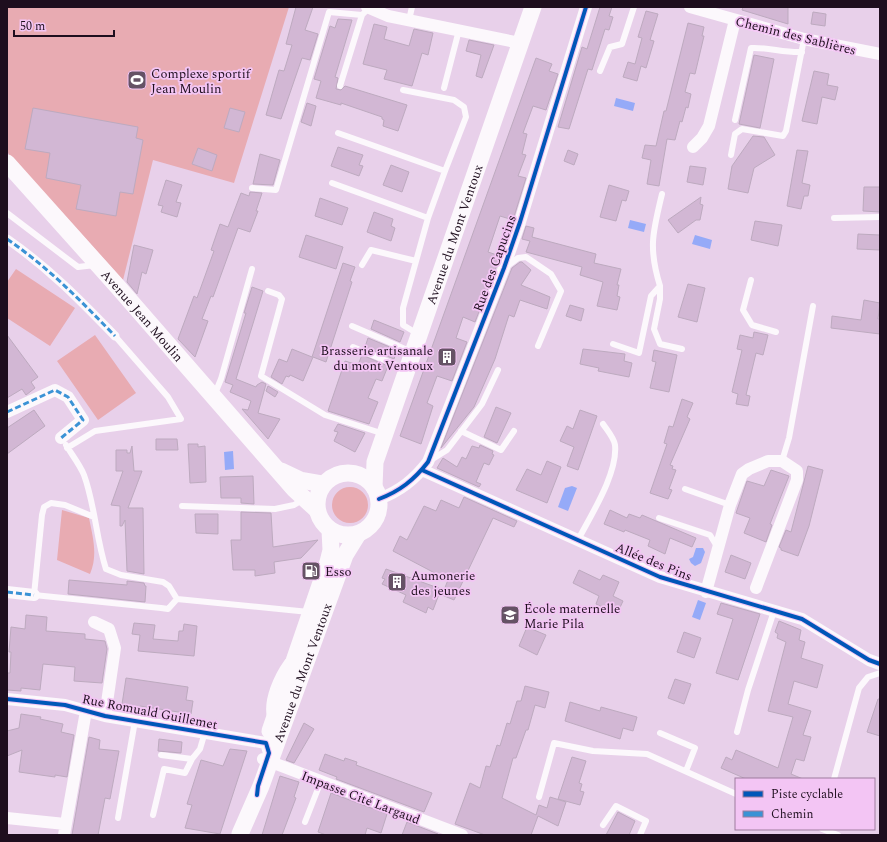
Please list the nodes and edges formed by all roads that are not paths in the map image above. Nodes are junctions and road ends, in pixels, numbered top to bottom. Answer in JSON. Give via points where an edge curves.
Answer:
{"nodes":[{"id":1,"x":412,"y":7,"type":"edge"},
{"id":2,"x":533,"y":7,"type":"edge"},
{"id":3,"x":586,"y":7,"type":"edge"},
{"id":4,"x":634,"y":7,"type":"edge"},
{"id":5,"x":690,"y":7,"type":"edge"},
{"id":6,"x":366,"y":10,"type":"edge"},
{"id":7,"x":409,"y":20,"type":"junction"},
{"id":8,"x":735,"y":20,"type":"junction"},
{"id":9,"x":459,"y":30,"type":"junction"},
{"id":10,"x":804,"y":39,"type":"junction"},
{"id":11,"x":520,"y":44,"type":"junction"},
{"id":12,"x":802,"y":52,"type":"junction"},
{"id":13,"x":880,"y":54,"type":"edge"},
{"id":14,"x":600,"y":71,"type":"dead end"},
{"id":15,"x":340,"y":86,"type":"dead end"},
{"id":16,"x":444,"y":88,"type":"dead end"},
{"id":17,"x":403,"y":90,"type":"dead end"},
{"id":18,"x":736,"y":120,"type":"dead end"},
{"id":19,"x":338,"y":133,"type":"dead end"},
{"id":20,"x":693,"y":147,"type":"dead end"},
{"id":21,"x":731,"y":155,"type":"dead end"},
{"id":22,"x":7,"y":163,"type":"edge"},
{"id":23,"x":445,"y":171,"type":"junction"},
{"id":24,"x":332,"y":183,"type":"dead end"},
{"id":25,"x":252,"y":188,"type":"dead end"},
{"id":26,"x":662,"y":194,"type":"dead end"},
{"id":27,"x":7,"y":213,"type":"edge"},
{"id":28,"x":880,"y":217,"type":"edge"},
{"id":29,"x":428,"y":218,"type":"junction"},
{"id":30,"x":834,"y":218,"type":"dead end"},
{"id":31,"x":7,"y":239,"type":"edge"},
{"id":32,"x":416,"y":261,"type":"junction"},
{"id":33,"x":98,"y":265,"type":"junction"},
{"id":34,"x":362,"y":265,"type":"dead end"},
{"id":35,"x":504,"y":268,"type":"junction"},
{"id":36,"x":252,"y":269,"type":"dead end"},
{"id":37,"x":751,"y":280,"type":"dead end"},
{"id":38,"x":660,"y":286,"type":"junction"},
{"id":39,"x":268,"y":291,"type":"dead end"},
{"id":40,"x":813,"y":306,"type":"dead end"},
{"id":41,"x":352,"y":326,"type":"dead end"},
{"id":42,"x":776,"y":332,"type":"dead end"},
{"id":43,"x":419,"y":335,"type":"junction"},
{"id":44,"x":115,"y":336,"type":"joint"},
{"id":45,"x":613,"y":344,"type":"dead end"},
{"id":46,"x":538,"y":346,"type":"dead end"},
{"id":47,"x":353,"y":347,"type":"dead end"},
{"id":48,"x":682,"y":349,"type":"dead end"},
{"id":49,"x":413,"y":353,"type":"junction"},
{"id":50,"x":408,"y":369,"type":"junction"},
{"id":51,"x":498,"y":370,"type":"dead end"},
{"id":52,"x":214,"y":396,"type":"junction"},
{"id":53,"x":7,"y":412,"type":"edge"},
{"id":54,"x":603,"y":424,"type":"dead end"},
{"id":55,"x":461,"y":431,"type":"junction"},
{"id":56,"x":514,"y":431,"type":"dead end"},
{"id":57,"x":386,"y":435,"type":"junction"},
{"id":58,"x":64,"y":443,"type":"junction"},
{"id":59,"x":782,"y":461,"type":"junction"},
{"id":60,"x":375,"y":462,"type":"junction"},
{"id":61,"x":425,"y":466,"type":"junction"},
{"id":62,"x":277,"y":470,"type":"junction"},
{"id":63,"x":357,"y":474,"type":"junction"},
{"id":64,"x":323,"y":484,"type":"junction"},
{"id":65,"x":685,"y":489,"type":"dead end"},
{"id":66,"x":377,"y":493,"type":"junction"},
{"id":67,"x":311,"y":504,"type":"junction"},
{"id":68,"x":730,"y":505,"type":"junction"},
{"id":69,"x":182,"y":506,"type":"dead end"},
{"id":70,"x":94,"y":517,"type":"junction"},
{"id":71,"x":659,"y":518,"type":"dead end"},
{"id":72,"x":330,"y":530,"type":"junction"},
{"id":73,"x":358,"y":534,"type":"junction"},
{"id":74,"x":578,"y":540,"type":"junction"},
{"id":75,"x":718,"y":548,"type":"junction"},
{"id":76,"x":756,"y":588,"type":"dead end"},
{"id":77,"x":7,"y":592,"type":"edge"},
{"id":78,"x":706,"y":592,"type":"junction"},
{"id":79,"x":34,"y":595,"type":"junction"},
{"id":80,"x":177,"y":600,"type":"junction"},
{"id":81,"x":310,"y":612,"type":"junction"},
{"id":82,"x":774,"y":612,"type":"junction"},
{"id":83,"x":94,"y":622,"type":"dead end"},
{"id":84,"x":880,"y":664,"type":"edge"},
{"id":85,"x":880,"y":673,"type":"edge"},
{"id":86,"x":7,"y":699,"type":"edge"},
{"id":87,"x":86,"y":711,"type":"junction"},
{"id":88,"x":105,"y":716,"type":"junction"},
{"id":89,"x":135,"y":721,"type":"junction"},
{"id":90,"x":278,"y":723,"type":"junction"},
{"id":91,"x":205,"y":732,"type":"junction"},
{"id":92,"x":737,"y":732,"type":"dead end"},
{"id":93,"x":660,"y":733,"type":"dead end"},
{"id":94,"x":161,"y":756,"type":"dead end"},
{"id":95,"x":266,"y":756,"type":"junction"},
{"id":96,"x":192,"y":759,"type":"junction"},
{"id":97,"x":686,"y":771,"type":"junction"},
{"id":98,"x":834,"y":778,"type":"edge"},
{"id":99,"x":321,"y":781,"type":"junction"},
{"id":100,"x":735,"y":794,"type":"edge"},
{"id":101,"x":539,"y":797,"type":"dead end"},
{"id":102,"x":153,"y":815,"type":"dead end"},
{"id":103,"x":7,"y":818,"type":"edge"},
{"id":104,"x":118,"y":818,"type":"dead end"},
{"id":105,"x":305,"y":822,"type":"dead end"},
{"id":106,"x":603,"y":825,"type":"dead end"},
{"id":107,"x":64,"y":829,"type":"edge"},
{"id":108,"x":825,"y":830,"type":"edge"},
{"id":109,"x":239,"y":834,"type":"edge"},
{"id":110,"x":462,"y":835,"type":"edge"},
{"id":111,"x":640,"y":835,"type":"edge"},
{"id":112,"x":838,"y":835,"type":"edge"}],
"edges":[{"from":1,"to":7,"type":"lane"},
{"from":2,"to":11,"type":"main road","name":"Avenue du Mont Ventoux"},
{"from":3,"to":35,"type":"street","name":"Rue des Capucins"},
{"from":4,"to":14,"type":"lane","via":[[622,44],[610,47]]},
{"from":5,"to":8,"type":"street","name":"Chemin des Sablières"},
{"from":6,"to":7,"type":"street"},
{"from":6,"to":15,"type":"lane"},
{"from":6,"to":25,"type":"lane","via":[[329,12],[276,190]]},
{"from":7,"to":9,"type":"street"},
{"from":8,"to":10,"type":"street","name":"Chemin des Sablières"},
{"from":8,"to":20,"type":"street","via":[[710,126]]},
{"from":9,"to":11,"type":"street"},
{"from":9,"to":16,"type":"lane"},
{"from":10,"to":12,"type":"lane"},
{"from":10,"to":13,"type":"street","name":"Chemin des Sablières"},
{"from":11,"to":43,"type":"main road","name":"Avenue du Mont Ventoux"},
{"from":12,"to":18,"type":"lane","via":[[788,53],[763,47],[751,48]]},
{"from":12,"to":21,"type":"lane","via":[[783,136],[742,129],[735,134]]},
{"from":17,"to":23,"type":"lane","via":[[454,100],[464,107],[466,117]]},
{"from":19,"to":23,"type":"lane"},
{"from":22,"to":33,"type":"main road","name":"Avenue Jean Moulin"},
{"from":23,"to":29,"type":"lane"},
{"from":24,"to":29,"type":"lane"},
{"from":26,"to":38,"type":"lane","via":[[652,238],[653,264]]},
{"from":27,"to":33,"type":"lane","via":[[78,266]]},
{"from":28,"to":30,"type":"lane"},
{"from":29,"to":32,"type":"lane"},
{"from":31,"to":44,"type":"street","via":[[59,279]]},
{"from":32,"to":34,"type":"lane","via":[[371,250]]},
{"from":32,"to":43,"type":"lane","via":[[403,308],[403,325]]},
{"from":33,"to":52,"type":"main road","name":"Avenue Jean Moulin"},
{"from":35,"to":46,"type":"lane","via":[[518,258],[526,256],[551,274],[561,291]]},
{"from":35,"to":61,"type":"street","name":"Rue des Capucins"},
{"from":36,"to":52,"type":"lane"},
{"from":37,"to":42,"type":"lane","via":[[744,310],[752,325]]},
{"from":38,"to":45,"type":"lane","via":[[651,296],[639,353]]},
{"from":38,"to":48,"type":"lane","via":[[654,329],[660,344]]},
{"from":39,"to":57,"type":"lane","via":[[280,295],[282,299],[261,376],[325,415]]},
{"from":40,"to":59,"type":"lane","via":[[789,438]]},
{"from":41,"to":49,"type":"lane"},
{"from":43,"to":49,"type":"main road","name":"Avenue du Mont Ventoux"},
{"from":44,"to":58,"type":"lane","via":[[168,397],[181,419],[95,431]]},
{"from":47,"to":50,"type":"lane"},
{"from":49,"to":50,"type":"main road","name":"Avenue du Mont Ventoux"},
{"from":50,"to":57,"type":"main road","name":"Avenue du Mont Ventoux"},
{"from":51,"to":55,"type":"lane","via":[[482,404]]},
{"from":52,"to":62,"type":"main road","name":"Avenue Jean Moulin"},
{"from":53,"to":58,"type":"street","via":[[55,390],[68,397],[83,420]]},
{"from":54,"to":74,"type":"lane","via":[[615,444],[615,458],[606,484]]},
{"from":55,"to":56,"type":"lane","via":[[501,450]]},
{"from":55,"to":61,"type":"lane","via":[[447,450]]},
{"from":57,"to":60,"type":"main road","name":"Avenue du Mont Ventoux"},
{"from":58,"to":70,"type":"lane","via":[[83,474]]},
{"from":59,"to":68,"type":"street","via":[[768,461],[749,468],[742,474]]},
{"from":59,"to":76,"type":"street","via":[[797,471],[797,480]]},
{"from":60,"to":63,"type":"main road"},
{"from":60,"to":66,"type":"main road","name":"Avenue du Mont Ventoux"},
{"from":61,"to":66,"type":"street","name":"Rue des Capucins","via":[[411,482],[396,492]]},
{"from":61,"to":74,"type":"street","name":"Allée des Pins"},
{"from":62,"to":64,"type":"main road","via":[[300,480]]},
{"from":62,"to":67,"type":"main road","name":"Avenue Jean Moulin"},
{"from":63,"to":64,"type":"main road","via":[[342,473]]},
{"from":63,"to":66,"type":"main road","via":[[364,477]]},
{"from":64,"to":67,"type":"main road"},
{"from":65,"to":68,"type":"lane"},
{"from":66,"to":73,"type":"main road","via":[[376,516],[366,530]]},
{"from":67,"to":69,"type":"lane","via":[[275,509]]},
{"from":67,"to":72,"type":"main road"},
{"from":68,"to":75,"type":"street"},
{"from":70,"to":79,"type":"lane","via":[[65,505],[51,503],[44,507]]},
{"from":70,"to":80,"type":"lane","via":[[106,569],[121,575],[163,582],[169,586]]},
{"from":71,"to":75,"type":"lane","via":[[710,535]]},
{"from":72,"to":73,"type":"main road","via":[[339,534]]},
{"from":72,"to":81,"type":"main road","name":"Avenue du Mont Ventoux","via":[[331,550]]},
{"from":73,"to":90,"type":"main road","name":"Avenue du Mont Ventoux","via":[[345,555]]},
{"from":74,"to":78,"type":"street","name":"Allée des Pins","via":[[660,577]]},
{"from":75,"to":78,"type":"street"},
{"from":77,"to":79,"type":"street"},
{"from":78,"to":82,"type":"street","name":"Allée des Pins"},
{"from":79,"to":80,"type":"lane","via":[[168,609]]},
{"from":80,"to":81,"type":"lane"},
{"from":81,"to":90,"type":"main road","name":"Avenue du Mont Ventoux"},
{"from":82,"to":84,"type":"street","name":"Allée des Pins","via":[[802,619],[869,660]]},
{"from":82,"to":92,"type":"lane"},
{"from":83,"to":88,"type":"street","via":[[109,629],[115,648]]},
{"from":85,"to":98,"type":"lane","via":[[868,677],[860,688]]},
{"from":86,"to":87,"type":"street","name":"Rue Romuald Guillemet","via":[[65,705]]},
{"from":87,"to":88,"type":"street","name":"Rue Romuald Guillemet"},
{"from":87,"to":107,"type":"street"},
{"from":88,"to":89,"type":"street","name":"Rue Romuald Guillemet"},
{"from":89,"to":91,"type":"street","name":"Rue Romuald Guillemet"},
{"from":89,"to":104,"type":"lane"},
{"from":90,"to":95,"type":"main road","name":"Avenue du Mont Ventoux"},
{"from":91,"to":95,"type":"street","name":"Rue Romuald Guillemet"},
{"from":91,"to":96,"type":"lane","via":[[200,749]]},
{"from":93,"to":97,"type":"lane","via":[[695,748]]},
{"from":94,"to":96,"type":"lane"},
{"from":95,"to":99,"type":"street","name":"Impasse Cité Largaud"},
{"from":95,"to":109,"type":"main road","name":"Avenue du Mont Ventoux"},
{"from":95,"to":109,"type":"main road","name":"Avenue du Mont Ventoux","via":[[257,795]]},
{"from":96,"to":102,"type":"lane","via":[[185,773],[164,769]]},
{"from":97,"to":100,"type":"lane"},
{"from":97,"to":101,"type":"lane","via":[[647,754],[593,751],[554,743]]},
{"from":99,"to":105,"type":"lane"},
{"from":99,"to":110,"type":"street","name":"Impasse Cité Largaud"},
{"from":103,"to":107,"type":"street"},
{"from":106,"to":111,"type":"lane","via":[[616,806],[646,821]]},
{"from":108,"to":112,"type":"lane"}]}
